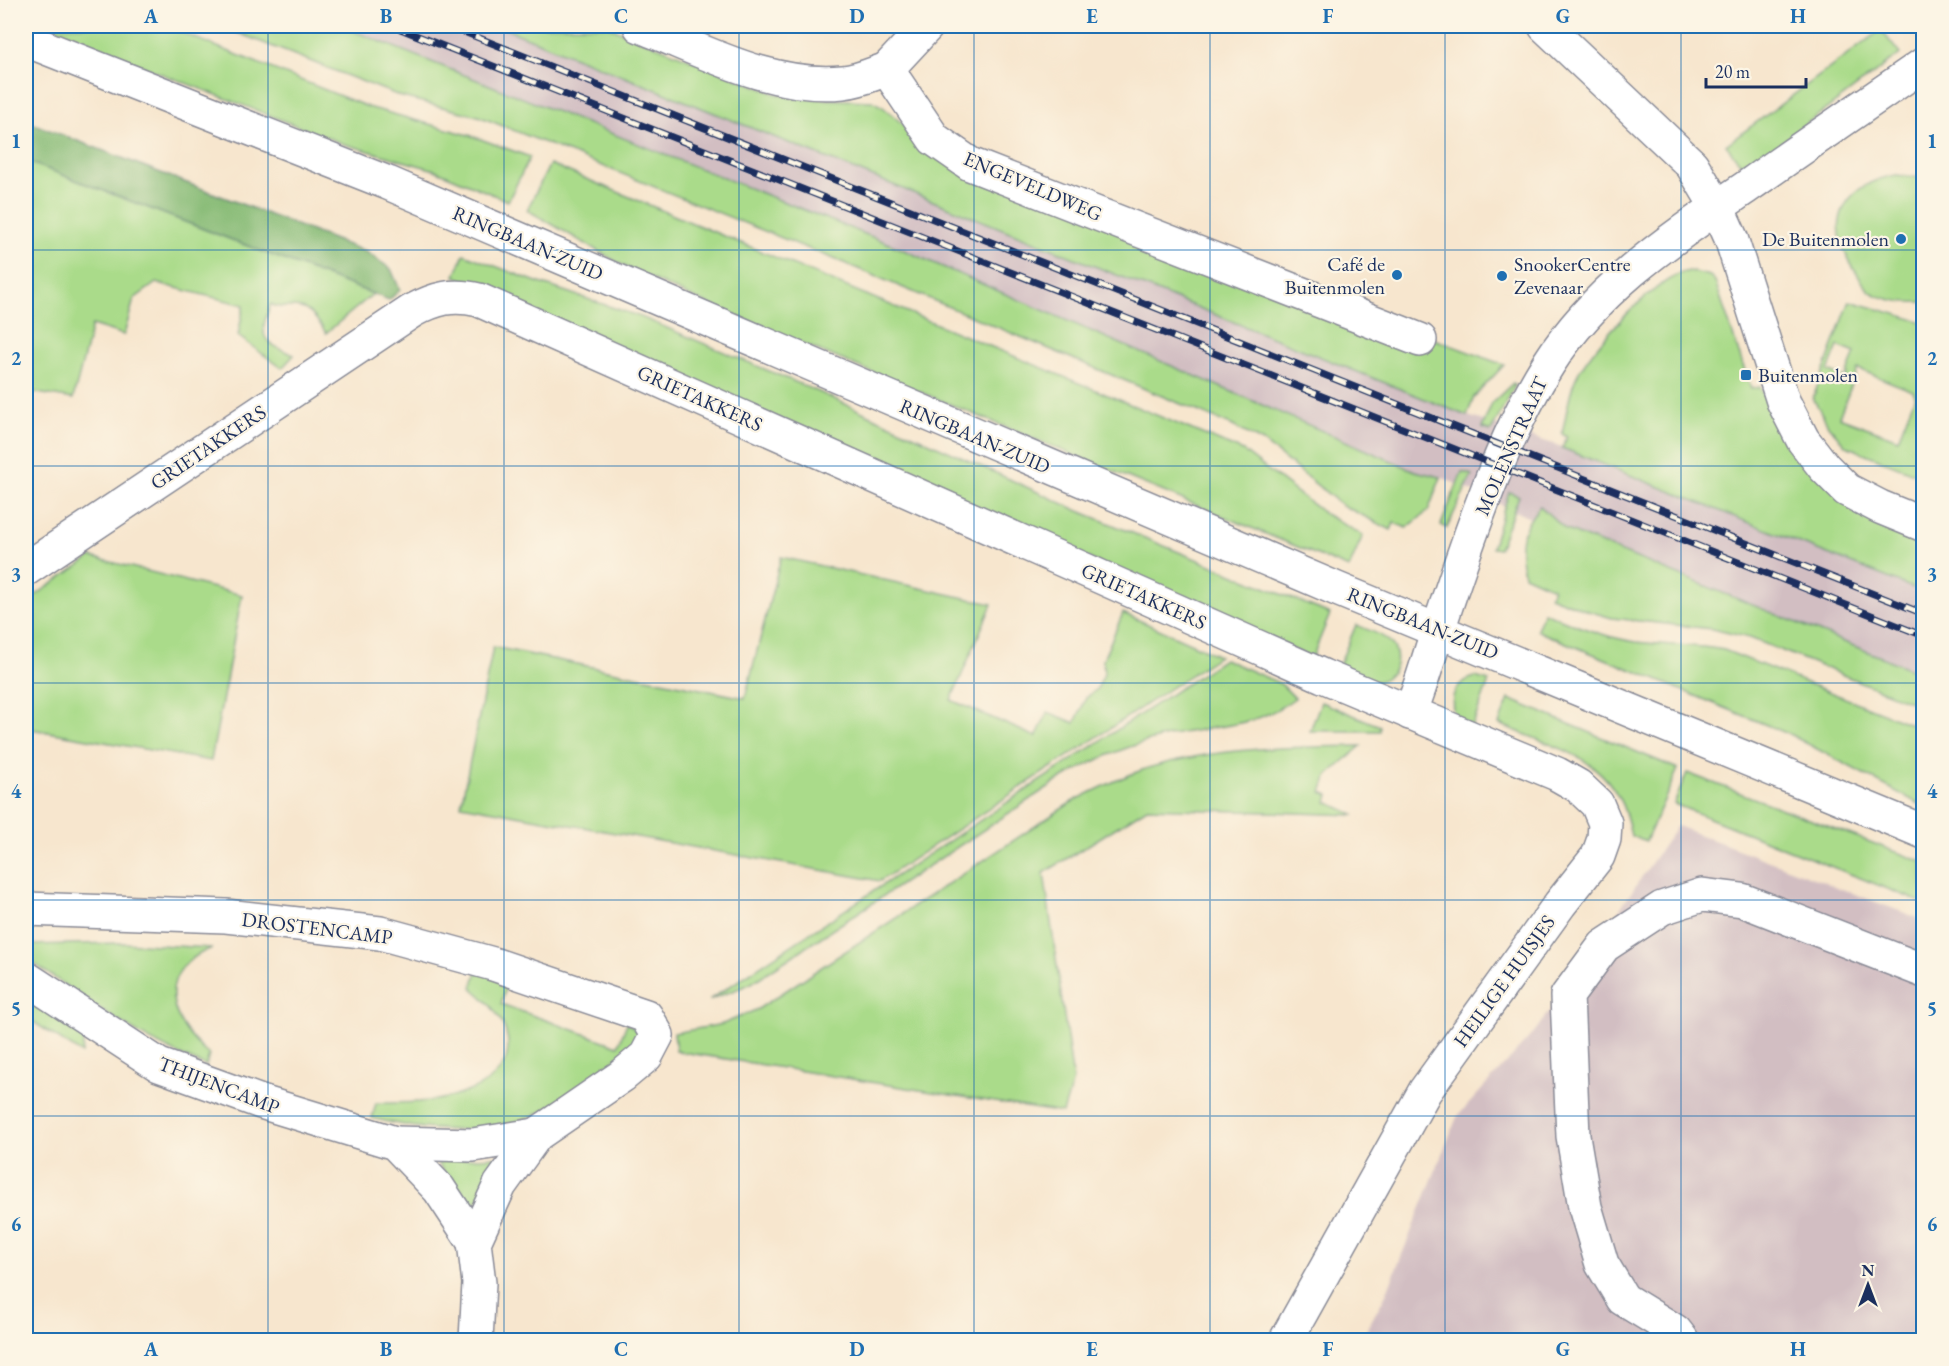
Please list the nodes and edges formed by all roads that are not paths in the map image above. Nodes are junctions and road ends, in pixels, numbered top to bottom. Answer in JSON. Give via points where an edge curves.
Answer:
{"nodes":[{"id":1,"x":640,"y":26,"type":"edge"},
{"id":2,"x":927,"y":26,"type":"edge"},
{"id":3,"x":1545,"y":26,"type":"edge"},
{"id":4,"x":26,"y":40,"type":"edge"},
{"id":5,"x":1923,"y":64,"type":"edge"},
{"id":6,"x":887,"y":69,"type":"junction"},
{"id":7,"x":1718,"y":207,"type":"junction"},
{"id":8,"x":1420,"y":340,"type":"dead end"},
{"id":9,"x":1923,"y":525,"type":"edge"},
{"id":10,"x":26,"y":569,"type":"edge"},
{"id":11,"x":1438,"y":630,"type":"junction"},
{"id":12,"x":1410,"y":713,"type":"junction"},
{"id":13,"x":1923,"y":832,"type":"edge"},
{"id":14,"x":26,"y":909,"type":"edge"},
{"id":15,"x":1923,"y":971,"type":"edge"},
{"id":16,"x":26,"y":978,"type":"edge"},
{"id":17,"x":536,"y":1135,"type":"junction"},
{"id":18,"x":396,"y":1143,"type":"junction"},
{"id":19,"x":474,"y":1242,"type":"junction"},
{"id":20,"x":476,"y":1341,"type":"edge"},
{"id":21,"x":1286,"y":1341,"type":"edge"},
{"id":22,"x":1682,"y":1341,"type":"edge"}],
"edges":[{"from":1,"to":6,"type":"street","via":[[779,78],[845,82]]},
{"from":2,"to":6,"type":"street"},
{"from":3,"to":7,"type":"street","via":[[1692,165]]},
{"from":4,"to":11,"type":"street","name":"RINGBAAN-ZUID","via":[[388,183]]},
{"from":5,"to":7,"type":"street","name":"MOLENSTRAAT"},
{"from":6,"to":8,"type":"street","name":"ENGEVELDWEG","via":[[934,139],[970,164]]},
{"from":7,"to":9,"type":"street","via":[[1783,401],[1803,440],[1847,490]]},
{"from":7,"to":11,"type":"street","name":"MOLENSTRAAT","via":[[1613,285],[1550,362],[1514,429]]},
{"from":10,"to":12,"type":"street","name":"GRIETAKKERS","via":[[412,311],[443,296],[460,296],[490,305]]},
{"from":11,"to":12,"type":"street","name":"MOLENSTRAAT"},
{"from":11,"to":13,"type":"street","name":"RINGBAAN-ZUID"},
{"from":12,"to":21,"type":"street","name":"HEILIGE HUISJES","via":[[1578,786],[1597,804],[1605,824],[1604,838],[1598,856],[1584,876],[1425,1091]]},
{"from":14,"to":17,"type":"street","name":"DROSTENCAMP","via":[[226,916],[380,933],[493,964],[646,1016],[657,1035],[646,1056]]},
{"from":15,"to":22,"type":"street","via":[[1742,900],[1702,895],[1662,908],[1604,946],[1567,996],[1573,1136],[1585,1207],[1602,1264],[1623,1299],[1675,1331]]},
{"from":16,"to":18,"type":"street","name":"THIJENCAMP","via":[[159,1065],[261,1102]]},
{"from":17,"to":18,"type":"street","name":"THIJENCAMP","via":[[473,1145]]},
{"from":17,"to":19,"type":"street","via":[[500,1185]]},
{"from":18,"to":19,"type":"street","via":[[439,1189]]},
{"from":19,"to":20,"type":"street","via":[[479,1283]]}]}
